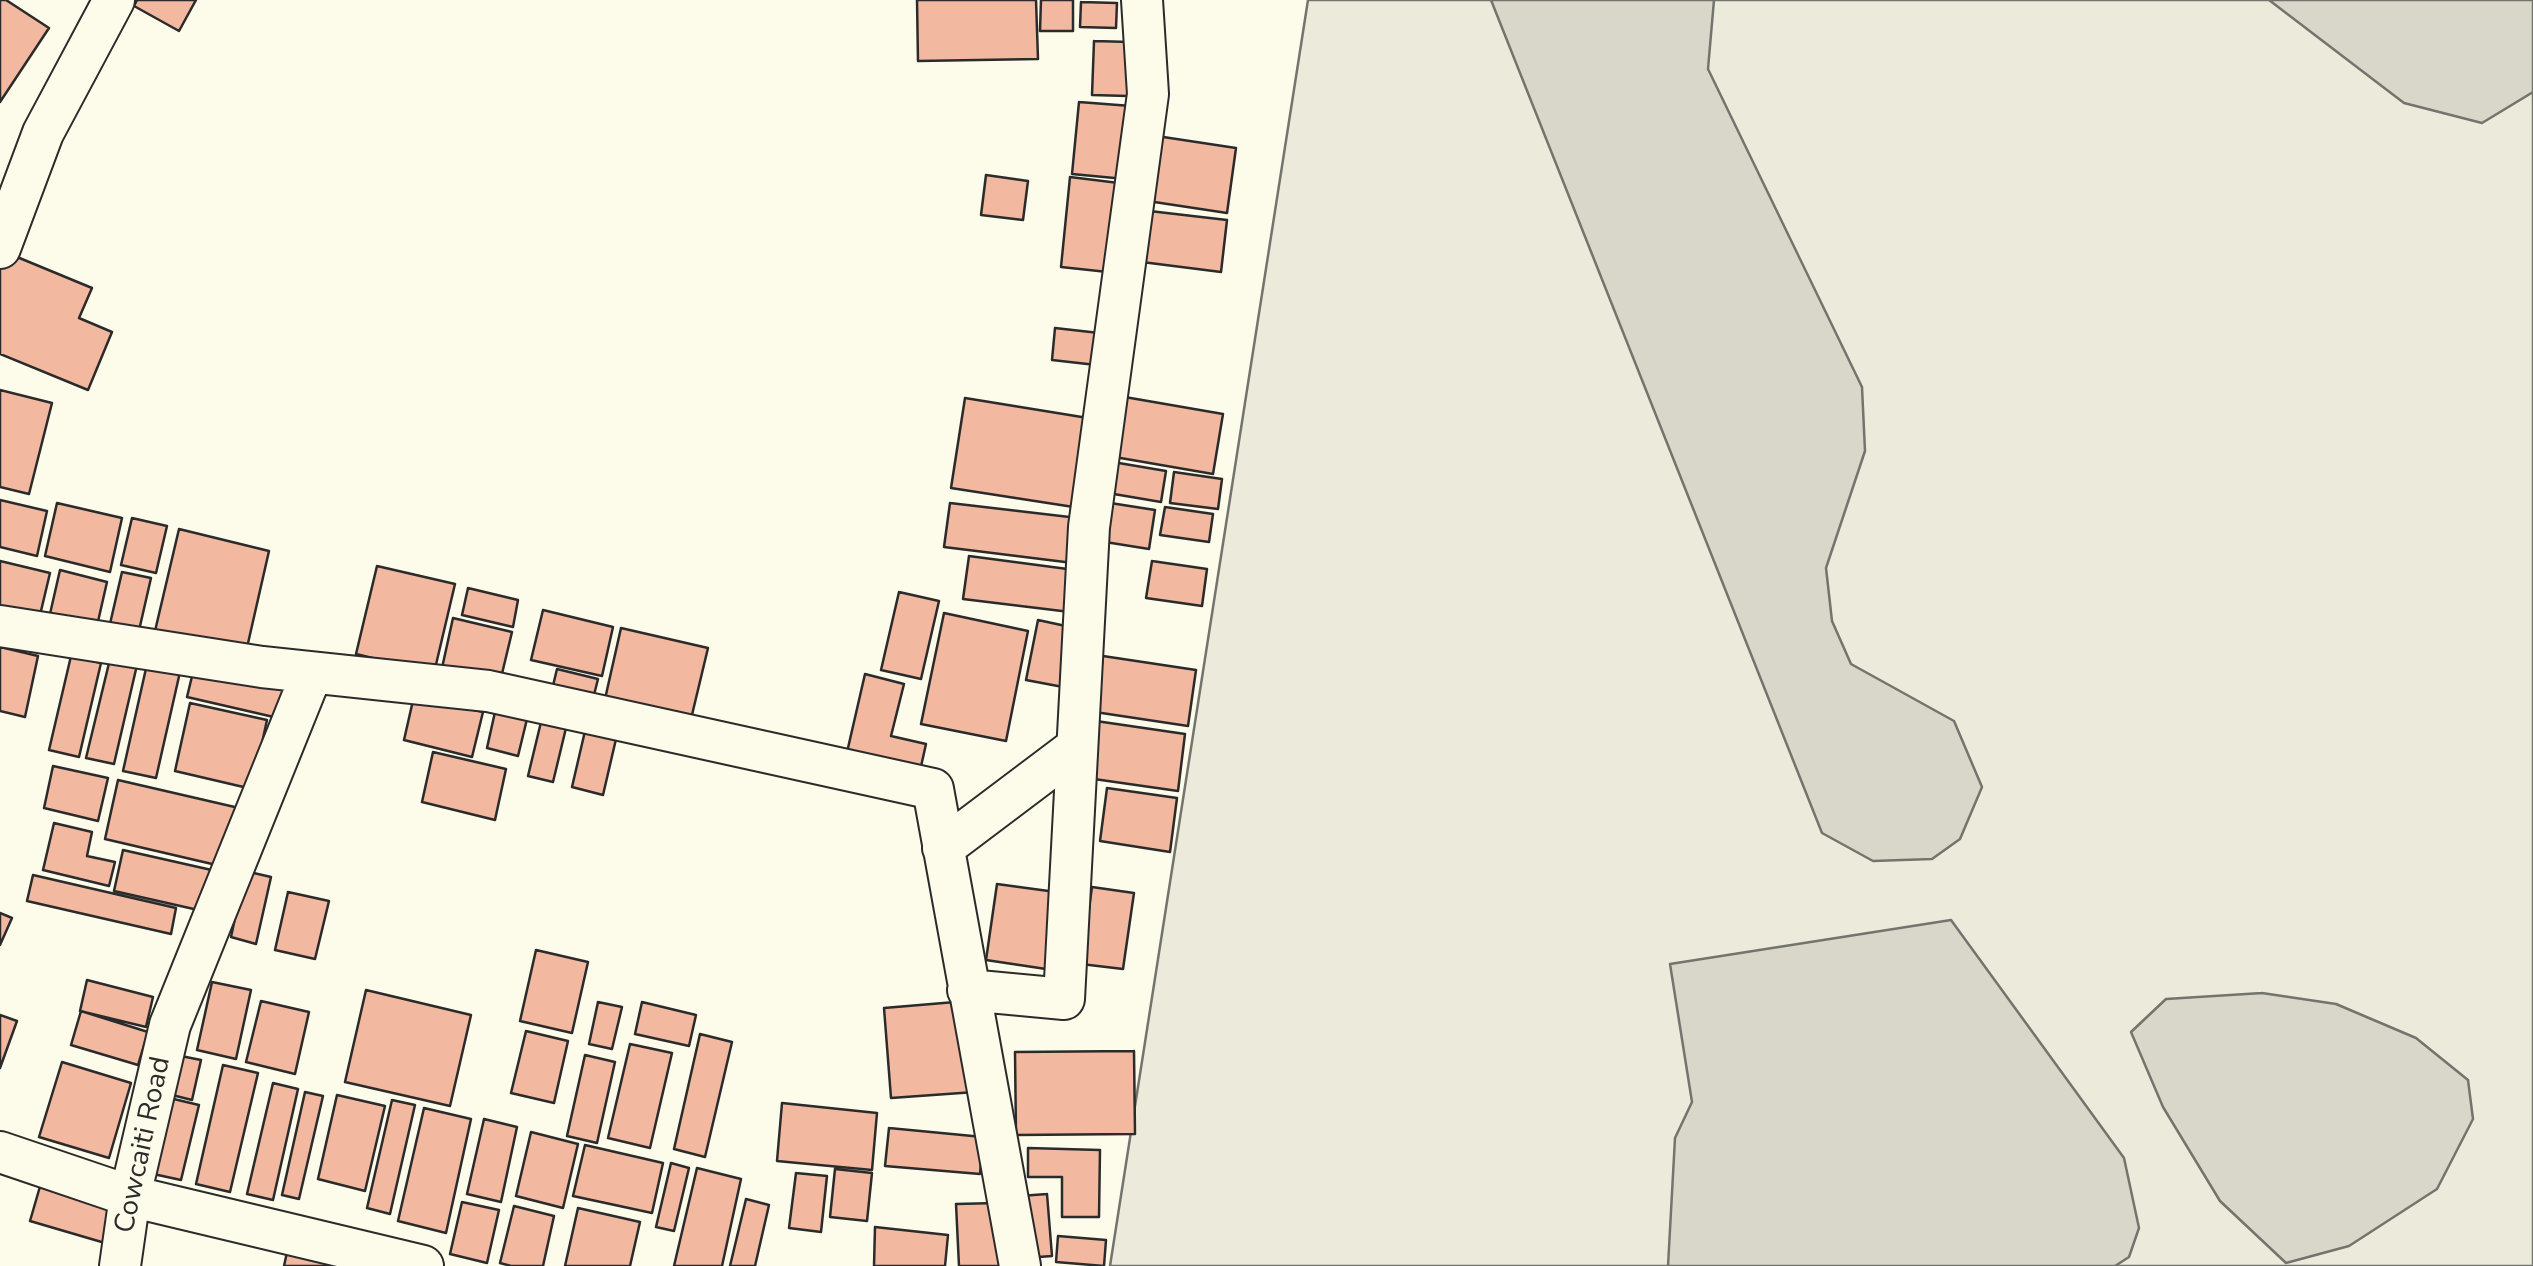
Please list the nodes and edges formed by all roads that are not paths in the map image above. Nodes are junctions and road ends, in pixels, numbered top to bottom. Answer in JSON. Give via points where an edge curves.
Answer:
{"nodes":[{"id":1,"x":114,"y":0,"type":"edge"},
{"id":2,"x":1142,"y":0,"type":"edge"},
{"id":3,"x":0,"y":248,"type":"edge"},
{"id":4,"x":0,"y":626,"type":"edge"},
{"id":5,"x":312,"y":672,"type":"junction"},
{"id":6,"x":1077,"y":747,"type":"junction"},
{"id":7,"x":943,"y":848,"type":"junction"},
{"id":8,"x":968,"y":990,"type":"junction"},
{"id":9,"x":0,"y":1152,"type":"edge"},
{"id":10,"x":130,"y":1196,"type":"junction"},
{"id":11,"x":120,"y":1266,"type":"edge"},
{"id":12,"x":424,"y":1266,"type":"edge"},
{"id":13,"x":1020,"y":1266,"type":"edge"}],
"edges":[{"from":1,"to":3,"type":"street","via":[[43,133]]},
{"from":2,"to":6,"type":"street","via":[[1148,94],[1088,527]]},
{"from":4,"to":5,"type":"street"},
{"from":5,"to":7,"type":"street","via":[[488,691],[933,789]]},
{"from":5,"to":10,"type":"street","name":"Cowcaiti Road","via":[[170,1025]]},
{"from":6,"to":7,"type":"street"},
{"from":6,"to":8,"type":"street","via":[[1064,999]]},
{"from":7,"to":8,"type":"street"},
{"from":8,"to":13,"type":"street"},
{"from":9,"to":10,"type":"street"},
{"from":10,"to":11,"type":"street","name":"Cowcaiti Road"},
{"from":10,"to":12,"type":"street"}]}
